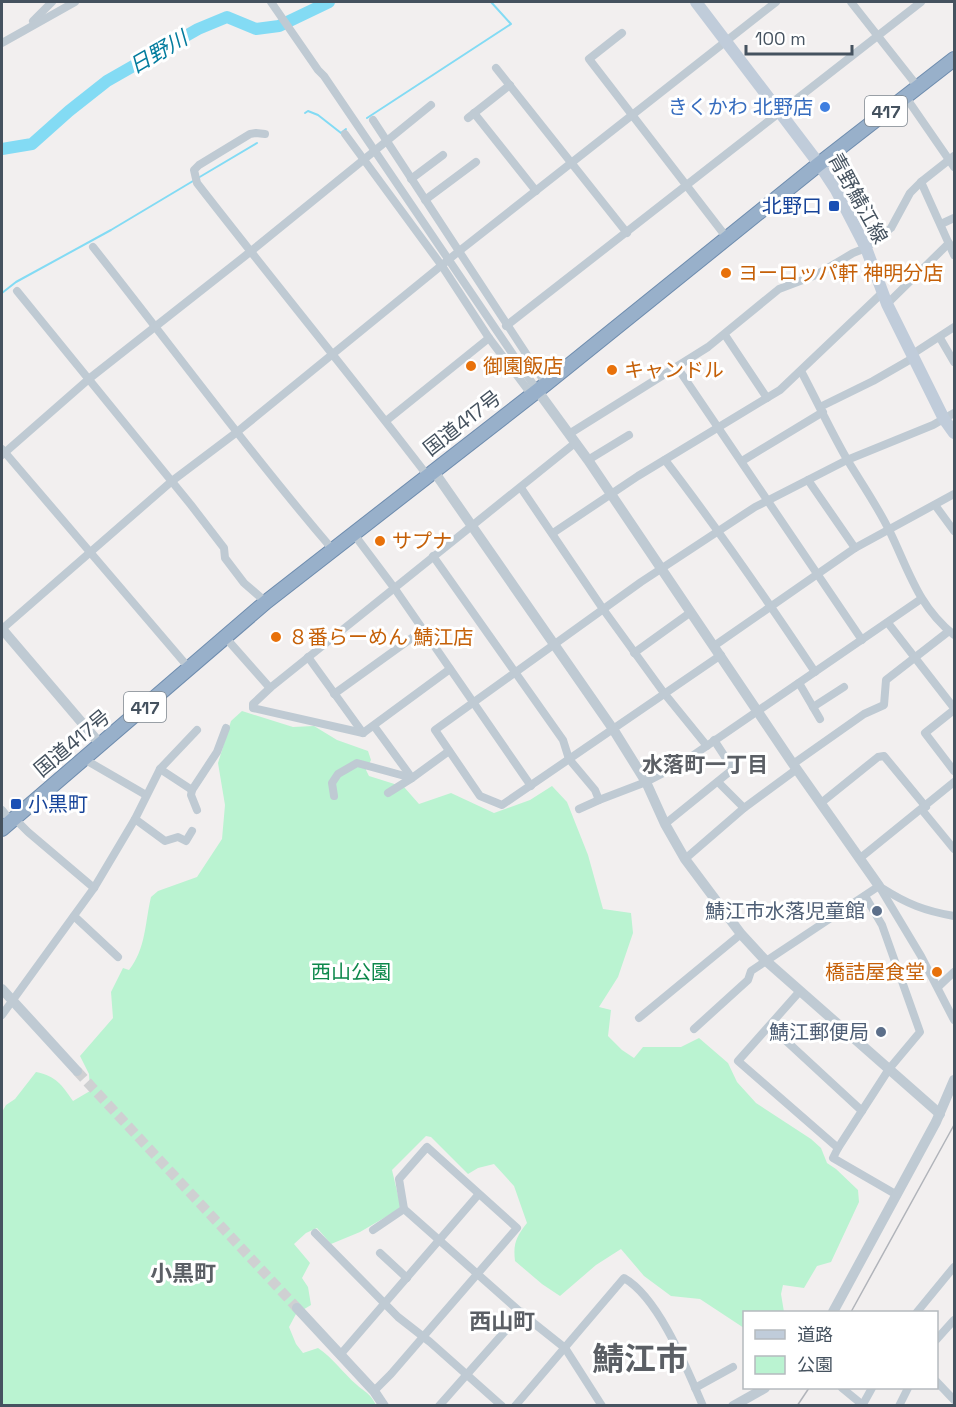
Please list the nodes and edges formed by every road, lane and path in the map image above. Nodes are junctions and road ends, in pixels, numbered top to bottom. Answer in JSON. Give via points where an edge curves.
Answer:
{"nodes":[{"id":1,"x":52,"y":2,"type":"edge"},
{"id":2,"x":75,"y":2,"type":"edge"},
{"id":3,"x":272,"y":2,"type":"edge"},
{"id":4,"x":696,"y":2,"type":"edge"},
{"id":5,"x":776,"y":2,"type":"edge"},
{"id":6,"x":850,"y":2,"type":"edge"},
{"id":7,"x":921,"y":2,"type":"edge"},
{"id":8,"x":26,"y":28,"type":"junction"},
{"id":9,"x":622,"y":33,"type":"dead end"},
{"id":10,"x":878,"y":36,"type":"junction"},
{"id":11,"x":725,"y":42,"type":"junction"},
{"id":12,"x":2,"y":43,"type":"edge"},
{"id":13,"x":954,"y":59,"type":"edge"},
{"id":14,"x":496,"y":68,"type":"dead end"},
{"id":15,"x":510,"y":85,"type":"junction"},
{"id":16,"x":918,"y":87,"type":"junction"},
{"id":17,"x":905,"y":96,"type":"junction"},
{"id":18,"x":431,"y":105,"type":"dead end"},
{"id":19,"x":779,"y":113,"type":"junction"},
{"id":20,"x":633,"y":115,"type":"junction"},
{"id":21,"x":373,"y":120,"type":"dead end"},
{"id":22,"x":265,"y":134,"type":"dead end"},
{"id":23,"x":345,"y":134,"type":"dead end"},
{"id":24,"x":387,"y":141,"type":"junction"},
{"id":25,"x":375,"y":150,"type":"junction"},
{"id":26,"x":443,"y":155,"type":"dead end"},
{"id":27,"x":363,"y":160,"type":"junction"},
{"id":28,"x":953,"y":161,"type":"edge"},
{"id":29,"x":476,"y":162,"type":"dead end"},
{"id":30,"x":572,"y":163,"type":"junction"},
{"id":31,"x":819,"y":164,"type":"junction"},
{"id":32,"x":411,"y":179,"type":"junction"},
{"id":33,"x":921,"y":182,"type":"junction"},
{"id":34,"x":687,"y":186,"type":"junction"},
{"id":35,"x":536,"y":191,"type":"junction"},
{"id":36,"x":425,"y":200,"type":"junction"},
{"id":37,"x":954,"y":218,"type":"edge"},
{"id":38,"x":941,"y":224,"type":"junction"},
{"id":39,"x":627,"y":233,"type":"junction"},
{"id":40,"x":727,"y":238,"type":"junction"},
{"id":41,"x":949,"y":243,"type":"junction"},
{"id":42,"x":93,"y":247,"type":"dead end"},
{"id":43,"x":866,"y":248,"type":"junction"},
{"id":44,"x":250,"y":252,"type":"junction"},
{"id":45,"x":458,"y":252,"type":"junction"},
{"id":46,"x":954,"y":255,"type":"edge"},
{"id":47,"x":445,"y":263,"type":"junction"},
{"id":48,"x":17,"y":291,"type":"dead end"},
{"id":49,"x":884,"y":299,"type":"junction"},
{"id":50,"x":155,"y":326,"type":"junction"},
{"id":51,"x":507,"y":326,"type":"junction"},
{"id":52,"x":954,"y":327,"type":"edge"},
{"id":53,"x":724,"y":335,"type":"junction"},
{"id":54,"x":489,"y":338,"type":"junction"},
{"id":55,"x":940,"y":338,"type":"junction"},
{"id":56,"x":334,"y":354,"type":"junction"},
{"id":57,"x":912,"y":357,"type":"junction"},
{"id":58,"x":954,"y":362,"type":"edge"},
{"id":59,"x":677,"y":367,"type":"junction"},
{"id":60,"x":801,"y":371,"type":"junction"},
{"id":61,"x":90,"y":378,"type":"junction"},
{"id":62,"x":538,"y":389,"type":"junction"},
{"id":63,"x":767,"y":398,"type":"junction"},
{"id":64,"x":822,"y":410,"type":"junction"},
{"id":65,"x":949,"y":416,"type":"edge"},
{"id":66,"x":386,"y":421,"type":"junction"},
{"id":67,"x":719,"y":428,"type":"junction"},
{"id":68,"x":237,"y":432,"type":"junction"},
{"id":69,"x":954,"y":433,"type":"edge"},
{"id":70,"x":629,"y":435,"type":"dead end"},
{"id":71,"x":572,"y":438,"type":"junction"},
{"id":72,"x":2,"y":452,"type":"edge"},
{"id":73,"x":588,"y":460,"type":"junction"},
{"id":74,"x":665,"y":460,"type":"junction"},
{"id":75,"x":848,"y":460,"type":"junction"},
{"id":76,"x":742,"y":462,"type":"junction"},
{"id":77,"x":430,"y":472,"type":"junction"},
{"id":78,"x":808,"y":480,"type":"junction"},
{"id":79,"x":172,"y":481,"type":"junction"},
{"id":80,"x":521,"y":488,"type":"junction"},
{"id":81,"x":611,"y":493,"type":"junction"},
{"id":82,"x":954,"y":494,"type":"edge"},
{"id":83,"x":769,"y":500,"type":"junction"},
{"id":84,"x":935,"y":505,"type":"junction"},
{"id":85,"x":474,"y":526,"type":"junction"},
{"id":86,"x":719,"y":531,"type":"junction"},
{"id":87,"x":890,"y":531,"type":"junction"},
{"id":88,"x":954,"y":531,"type":"edge"},
{"id":89,"x":353,"y":533,"type":"junction"},
{"id":90,"x":553,"y":533,"type":"junction"},
{"id":91,"x":855,"y":548,"type":"junction"},
{"id":92,"x":333,"y":550,"type":"junction"},
{"id":93,"x":90,"y":552,"type":"junction"},
{"id":94,"x":433,"y":556,"type":"junction"},
{"id":95,"x":661,"y":568,"type":"junction"},
{"id":96,"x":816,"y":573,"type":"junction"},
{"id":97,"x":395,"y":589,"type":"junction"},
{"id":98,"x":921,"y":599,"type":"junction"},
{"id":99,"x":266,"y":602,"type":"junction"},
{"id":100,"x":770,"y":607,"type":"junction"},
{"id":101,"x":603,"y":609,"type":"junction"},
{"id":102,"x":691,"y":612,"type":"junction"},
{"id":103,"x":888,"y":623,"type":"junction"},
{"id":104,"x":2,"y":629,"type":"edge"},
{"id":105,"x":423,"y":630,"type":"junction"},
{"id":106,"x":952,"y":633,"type":"edge"},
{"id":107,"x":225,"y":637,"type":"junction"},
{"id":108,"x":862,"y":640,"type":"junction"},
{"id":109,"x":554,"y":645,"type":"junction"},
{"id":110,"x":714,"y":646,"type":"junction"},
{"id":111,"x":634,"y":653,"type":"junction"},
{"id":112,"x":721,"y":655,"type":"junction"},
{"id":113,"x":308,"y":657,"type":"junction"},
{"id":114,"x":915,"y":657,"type":"junction"},
{"id":115,"x":189,"y":668,"type":"junction"},
{"id":116,"x":450,"y":669,"type":"junction"},
{"id":117,"x":815,"y":672,"type":"junction"},
{"id":118,"x":514,"y":673,"type":"junction"},
{"id":119,"x":799,"y":683,"type":"junction"},
{"id":120,"x":844,"y":687,"type":"dead end"},
{"id":121,"x":270,"y":688,"type":"junction"},
{"id":122,"x":663,"y":693,"type":"junction"},
{"id":123,"x":334,"y":694,"type":"junction"},
{"id":124,"x":474,"y":704,"type":"junction"},
{"id":125,"x":813,"y":707,"type":"junction"},
{"id":126,"x":954,"y":709,"type":"edge"},
{"id":127,"x":759,"y":712,"type":"junction"},
{"id":128,"x":820,"y":719,"type":"dead end"},
{"id":129,"x":375,"y":726,"type":"junction"},
{"id":130,"x":226,"y":728,"type":"dead end"},
{"id":131,"x":613,"y":729,"type":"junction"},
{"id":132,"x":197,"y":730,"type":"dead end"},
{"id":133,"x":363,"y":734,"type":"junction"},
{"id":134,"x":711,"y":743,"type":"junction"},
{"id":135,"x":101,"y":745,"type":"junction"},
{"id":136,"x":449,"y":751,"type":"junction"},
{"id":137,"x":84,"y":759,"type":"junction"},
{"id":138,"x":569,"y":759,"type":"junction"},
{"id":139,"x":795,"y":766,"type":"junction"},
{"id":140,"x":160,"y":769,"type":"junction"},
{"id":141,"x":954,"y":771,"type":"edge"},
{"id":142,"x":412,"y":778,"type":"junction"},
{"id":143,"x":646,"y":782,"type":"junction"},
{"id":144,"x":718,"y":782,"type":"junction"},
{"id":145,"x":954,"y":782,"type":"edge"},
{"id":146,"x":531,"y":786,"type":"junction"},
{"id":147,"x":192,"y":790,"type":"junction"},
{"id":148,"x":388,"y":793,"type":"dead end"},
{"id":149,"x":146,"y":795,"type":"junction"},
{"id":150,"x":334,"y":796,"type":"dead end"},
{"id":151,"x":599,"y":800,"type":"junction"},
{"id":152,"x":821,"y":803,"type":"junction"},
{"id":153,"x":744,"y":808,"type":"junction"},
{"id":154,"x":924,"y":808,"type":"junction"},
{"id":155,"x":579,"y":809,"type":"dead end"},
{"id":156,"x":197,"y":810,"type":"dead end"},
{"id":157,"x":7,"y":819,"type":"edge"},
{"id":158,"x":135,"y":819,"type":"junction"},
{"id":159,"x":665,"y":824,"type":"junction"},
{"id":160,"x":192,"y":831,"type":"dead end"},
{"id":161,"x":954,"y":849,"type":"edge"},
{"id":162,"x":686,"y":859,"type":"junction"},
{"id":163,"x":859,"y":859,"type":"junction"},
{"id":164,"x":879,"y":886,"type":"junction"},
{"id":165,"x":94,"y":888,"type":"junction"},
{"id":166,"x":865,"y":896,"type":"junction"},
{"id":167,"x":74,"y":916,"type":"junction"},
{"id":168,"x":954,"y":916,"type":"edge"},
{"id":169,"x":741,"y":934,"type":"junction"},
{"id":170,"x":118,"y":957,"type":"dead end"},
{"id":171,"x":765,"y":960,"type":"junction"},
{"id":172,"x":954,"y":972,"type":"edge"},
{"id":173,"x":938,"y":987,"type":"junction"},
{"id":174,"x":2,"y":989,"type":"edge"},
{"id":175,"x":800,"y":991,"type":"junction"},
{"id":176,"x":11,"y":999,"type":"junction"},
{"id":177,"x":952,"y":1012,"type":"edge"},
{"id":178,"x":2,"y":1015,"type":"edge"},
{"id":179,"x":639,"y":1018,"type":"dead end"},
{"id":180,"x":954,"y":1020,"type":"edge"},
{"id":181,"x":770,"y":1026,"type":"junction"},
{"id":182,"x":694,"y":1029,"type":"dead end"},
{"id":183,"x":889,"y":1069,"type":"junction"},
{"id":184,"x":77,"y":1071,"type":"tunnel mouth"},
{"id":185,"x":954,"y":1080,"type":"edge"},
{"id":186,"x":862,"y":1110,"type":"junction"},
{"id":187,"x":940,"y":1114,"type":"junction"},
{"id":188,"x":838,"y":1148,"type":"junction"},
{"id":189,"x":478,"y":1195,"type":"junction"},
{"id":190,"x":897,"y":1195,"type":"junction"},
{"id":191,"x":404,"y":1209,"type":"junction"},
{"id":192,"x":373,"y":1230,"type":"dead end"},
{"id":193,"x":315,"y":1233,"type":"dead end"},
{"id":194,"x":439,"y":1240,"type":"junction"},
{"id":195,"x":380,"y":1253,"type":"dead end"},
{"id":196,"x":954,"y":1267,"type":"edge"},
{"id":197,"x":477,"y":1273,"type":"junction"},
{"id":198,"x":406,"y":1278,"type":"junction"},
{"id":199,"x":385,"y":1304,"type":"junction"},
{"id":200,"x":297,"y":1308,"type":"tunnel mouth"},
{"id":201,"x":834,"y":1311,"type":"edge"},
{"id":202,"x":918,"y":1311,"type":"edge"},
{"id":203,"x":522,"y":1312,"type":"junction"},
{"id":204,"x":954,"y":1320,"type":"edge"},
{"id":205,"x":423,"y":1337,"type":"junction"},
{"id":206,"x":938,"y":1338,"type":"edge"},
{"id":207,"x":565,"y":1348,"type":"junction"},
{"id":208,"x":340,"y":1355,"type":"junction"},
{"id":209,"x":734,"y":1367,"type":"dead end"},
{"id":210,"x":466,"y":1374,"type":"junction"},
{"id":211,"x":938,"y":1382,"type":"edge"},
{"id":212,"x":695,"y":1388,"type":"junction"},
{"id":213,"x":763,"y":1389,"type":"edge"},
{"id":214,"x":843,"y":1389,"type":"edge"},
{"id":215,"x":871,"y":1389,"type":"edge"},
{"id":216,"x":908,"y":1389,"type":"edge"},
{"id":217,"x":374,"y":1391,"type":"junction"},
{"id":218,"x":952,"y":1393,"type":"edge"},
{"id":219,"x":863,"y":1405,"type":"edge"},
{"id":220,"x":384,"y":1406,"type":"edge"},
{"id":221,"x":439,"y":1406,"type":"edge"},
{"id":222,"x":502,"y":1406,"type":"edge"},
{"id":223,"x":515,"y":1406,"type":"edge"},
{"id":224,"x":602,"y":1406,"type":"edge"},
{"id":225,"x":703,"y":1406,"type":"edge"},
{"id":226,"x":733,"y":1406,"type":"edge"},
{"id":227,"x":899,"y":1406,"type":"edge"}],
"edges":[{"from":1,"to":8,"type":"street"},
{"from":2,"to":8,"type":"street"},
{"from":3,"to":25,"type":"street"},
{"from":4,"to":11,"type":"main road","name":"青野鯖江線"},
{"from":5,"to":11,"type":"street"},
{"from":6,"to":10,"type":"street"},
{"from":7,"to":10,"type":"street"},
{"from":8,"to":12,"type":"street"},
{"from":9,"to":20,"type":"street","via":[[589,59]]},
{"from":10,"to":16,"type":"street"},
{"from":10,"to":19,"type":"street"},
{"from":11,"to":19,"type":"main road","name":"青野鯖江線"},
{"from":11,"to":20,"type":"street"},
{"from":13,"to":16,"type":"highway","name":"国道417号","number":"417"},
{"from":14,"to":15,"type":"street"},
{"from":15,"to":30,"type":"street"},
{"from":15,"to":35,"type":"street","via":[[471,116]]},
{"from":16,"to":17,"type":"highway","name":"国道417号","number":"417"},
{"from":17,"to":28,"type":"street"},
{"from":17,"to":31,"type":"highway","name":"国道417号","number":"417"},
{"from":18,"to":24,"type":"street"},
{"from":19,"to":31,"type":"main road","name":"青野鯖江線"},
{"from":19,"to":34,"type":"street"},
{"from":20,"to":30,"type":"street"},
{"from":20,"to":34,"type":"street"},
{"from":21,"to":24,"type":"street"},
{"from":22,"to":44,"type":"street","via":[[250,134],[194,170],[197,183]]},
{"from":23,"to":27,"type":"street"},
{"from":24,"to":25,"type":"street"},
{"from":24,"to":32,"type":"street"},
{"from":25,"to":27,"type":"street"},
{"from":25,"to":47,"type":"street"},
{"from":26,"to":32,"type":"street"},
{"from":27,"to":44,"type":"street"},
{"from":27,"to":47,"type":"street"},
{"from":28,"to":33,"type":"street"},
{"from":29,"to":36,"type":"street"},
{"from":30,"to":35,"type":"street"},
{"from":30,"to":39,"type":"street"},
{"from":31,"to":40,"type":"highway","name":"国道417号","number":"417"},
{"from":31,"to":43,"type":"main road","name":"青野鯖江線"},
{"from":32,"to":36,"type":"street"},
{"from":33,"to":38,"type":"street"},
{"from":33,"to":43,"type":"street","via":[[910,193],[891,228]]},
{"from":34,"to":39,"type":"street"},
{"from":34,"to":40,"type":"street"},
{"from":35,"to":45,"type":"street"},
{"from":36,"to":45,"type":"street"},
{"from":37,"to":38,"type":"street"},
{"from":38,"to":41,"type":"street"},
{"from":39,"to":51,"type":"street"},
{"from":40,"to":62,"type":"highway","name":"国道417号","number":"417"},
{"from":41,"to":46,"type":"street"},
{"from":41,"to":49,"type":"street"},
{"from":42,"to":50,"type":"street"},
{"from":43,"to":49,"type":"main road","name":"青野鯖江線"},
{"from":43,"to":53,"type":"street","via":[[816,275],[779,289]]},
{"from":44,"to":50,"type":"street"},
{"from":44,"to":56,"type":"street"},
{"from":45,"to":47,"type":"street"},
{"from":45,"to":51,"type":"street"},
{"from":47,"to":54,"type":"street"},
{"from":47,"to":56,"type":"street"},
{"from":47,"to":62,"type":"street"},
{"from":48,"to":61,"type":"street"},
{"from":49,"to":57,"type":"main road","name":"青野鯖江線"},
{"from":49,"to":60,"type":"street"},
{"from":50,"to":61,"type":"street"},
{"from":50,"to":68,"type":"street"},
{"from":51,"to":62,"type":"street"},
{"from":52,"to":55,"type":"street"},
{"from":53,"to":59,"type":"street"},
{"from":53,"to":63,"type":"street"},
{"from":54,"to":62,"type":"street"},
{"from":54,"to":66,"type":"street"},
{"from":55,"to":57,"type":"street"},
{"from":55,"to":58,"type":"street"},
{"from":56,"to":66,"type":"street"},
{"from":56,"to":68,"type":"street"},
{"from":57,"to":64,"type":"street"},
{"from":57,"to":65,"type":"main road","name":"青野鯖江線"},
{"from":59,"to":67,"type":"street"},
{"from":59,"to":71,"type":"street"},
{"from":60,"to":63,"type":"street"},
{"from":60,"to":64,"type":"street"},
{"from":61,"to":72,"type":"street"},
{"from":61,"to":79,"type":"street"},
{"from":62,"to":71,"type":"street"},
{"from":62,"to":77,"type":"highway","name":"国道417号","number":"417"},
{"from":63,"to":67,"type":"street"},
{"from":64,"to":75,"type":"street"},
{"from":64,"to":76,"type":"street"},
{"from":65,"to":69,"type":"main road","name":"青野鯖江線"},
{"from":65,"to":75,"type":"street"},
{"from":66,"to":77,"type":"street"},
{"from":67,"to":74,"type":"street"},
{"from":67,"to":76,"type":"street"},
{"from":68,"to":79,"type":"street"},
{"from":68,"to":92,"type":"street"},
{"from":70,"to":73,"type":"street"},
{"from":71,"to":73,"type":"street"},
{"from":71,"to":80,"type":"street"},
{"from":72,"to":93,"type":"street"},
{"from":73,"to":81,"type":"street"},
{"from":74,"to":81,"type":"street"},
{"from":74,"to":86,"type":"street"},
{"from":75,"to":78,"type":"street"},
{"from":75,"to":87,"type":"street"},
{"from":76,"to":83,"type":"street"},
{"from":77,"to":85,"type":"street"},
{"from":77,"to":89,"type":"highway","name":"国道417号","number":"417"},
{"from":78,"to":83,"type":"street"},
{"from":78,"to":91,"type":"street"},
{"from":79,"to":93,"type":"street"},
{"from":79,"to":99,"type":"street","via":[[224,548],[225,558],[244,583]]},
{"from":80,"to":85,"type":"street"},
{"from":80,"to":90,"type":"street"},
{"from":81,"to":90,"type":"street"},
{"from":81,"to":95,"type":"street"},
{"from":82,"to":84,"type":"street"},
{"from":83,"to":86,"type":"street"},
{"from":83,"to":96,"type":"street"},
{"from":84,"to":87,"type":"street"},
{"from":84,"to":88,"type":"street"},
{"from":85,"to":94,"type":"street"},
{"from":85,"to":109,"type":"street"},
{"from":86,"to":95,"type":"street"},
{"from":86,"to":100,"type":"street"},
{"from":87,"to":91,"type":"street"},
{"from":87,"to":98,"type":"street"},
{"from":89,"to":92,"type":"highway","name":"国道417号","number":"417"},
{"from":89,"to":97,"type":"street"},
{"from":90,"to":101,"type":"street"},
{"from":91,"to":96,"type":"street"},
{"from":92,"to":99,"type":"highway","name":"国道417号","number":"417"},
{"from":93,"to":104,"type":"street"},
{"from":93,"to":115,"type":"street"},
{"from":94,"to":97,"type":"street"},
{"from":94,"to":118,"type":"street"},
{"from":95,"to":101,"type":"street"},
{"from":95,"to":102,"type":"street"},
{"from":96,"to":100,"type":"street"},
{"from":96,"to":108,"type":"street"},
{"from":97,"to":105,"type":"street"},
{"from":97,"to":113,"type":"street"},
{"from":98,"to":103,"type":"street"},
{"from":98,"to":106,"type":"street"},
{"from":99,"to":107,"type":"highway","name":"国道417号","number":"417"},
{"from":100,"to":110,"type":"street"},
{"from":100,"to":117,"type":"street"},
{"from":101,"to":109,"type":"street"},
{"from":101,"to":111,"type":"street"},
{"from":102,"to":110,"type":"street"},
{"from":102,"to":111,"type":"street"},
{"from":103,"to":108,"type":"street"},
{"from":103,"to":114,"type":"street"},
{"from":104,"to":135,"type":"street"},
{"from":105,"to":116,"type":"street"},
{"from":105,"to":123,"type":"street"},
{"from":106,"to":114,"type":"street"},
{"from":107,"to":115,"type":"highway","name":"国道417号","number":"417"},
{"from":107,"to":121,"type":"street"},
{"from":108,"to":117,"type":"street"},
{"from":109,"to":118,"type":"street"},
{"from":109,"to":131,"type":"street"},
{"from":110,"to":112,"type":"street"},
{"from":111,"to":122,"type":"street"},
{"from":112,"to":122,"type":"street"},
{"from":112,"to":127,"type":"street"},
{"from":113,"to":121,"type":"street"},
{"from":113,"to":123,"type":"street"},
{"from":114,"to":126,"type":"street"},
{"from":114,"to":139,"type":"street","via":[[886,680],[884,705],[864,714]]},
{"from":115,"to":135,"type":"highway","name":"国道417号","number":"417"},
{"from":116,"to":124,"type":"street"},
{"from":116,"to":129,"type":"street"},
{"from":117,"to":119,"type":"street"},
{"from":118,"to":124,"type":"street"},
{"from":118,"to":138,"type":"street","via":[[562,740]]},
{"from":119,"to":125,"type":"street"},
{"from":119,"to":127,"type":"street"},
{"from":120,"to":125,"type":"street"},
{"from":121,"to":133,"type":"street","via":[[253,708]]},
{"from":122,"to":131,"type":"street"},
{"from":122,"to":134,"type":"street"},
{"from":123,"to":133,"type":"street"},
{"from":124,"to":136,"type":"street","via":[[435,730]]},
{"from":124,"to":146,"type":"street"},
{"from":125,"to":128,"type":"street"},
{"from":126,"to":141,"type":"street","via":[[925,733]]},
{"from":127,"to":134,"type":"street"},
{"from":127,"to":139,"type":"street"},
{"from":129,"to":133,"type":"street"},
{"from":129,"to":142,"type":"street"},
{"from":130,"to":147,"type":"street","via":[[217,752]]},
{"from":131,"to":138,"type":"street"},
{"from":131,"to":143,"type":"street"},
{"from":132,"to":140,"type":"street"},
{"from":134,"to":143,"type":"street"},
{"from":134,"to":144,"type":"street","via":[[733,769]]},
{"from":135,"to":137,"type":"highway","name":"国道417号","number":"417"},
{"from":136,"to":142,"type":"street"},
{"from":136,"to":146,"type":"street","via":[[480,796],[502,805]]},
{"from":137,"to":149,"type":"street"},
{"from":137,"to":157,"type":"highway","name":"国道417号","number":"417"},
{"from":138,"to":146,"type":"street"},
{"from":138,"to":151,"type":"street"},
{"from":139,"to":152,"type":"street"},
{"from":139,"to":153,"type":"street"},
{"from":140,"to":147,"type":"street"},
{"from":140,"to":149,"type":"street"},
{"from":142,"to":148,"type":"street"},
{"from":142,"to":150,"type":"street","via":[[357,763],[338,774],[332,783]]},
{"from":143,"to":151,"type":"street"},
{"from":143,"to":159,"type":"street"},
{"from":144,"to":153,"type":"street"},
{"from":144,"to":159,"type":"street"},
{"from":145,"to":154,"type":"street"},
{"from":147,"to":156,"type":"street"},
{"from":149,"to":158,"type":"street"},
{"from":151,"to":155,"type":"street"},
{"from":152,"to":154,"type":"street","via":[[884,756]]},
{"from":152,"to":163,"type":"street"},
{"from":153,"to":162,"type":"street"},
{"from":154,"to":161,"type":"street"},
{"from":154,"to":163,"type":"street"},
{"from":157,"to":165,"type":"street"},
{"from":158,"to":160,"type":"street","via":[[165,841],[178,837],[186,841]]},
{"from":158,"to":165,"type":"street"},
{"from":159,"to":162,"type":"street"},
{"from":162,"to":169,"type":"street"},
{"from":163,"to":164,"type":"street"},
{"from":164,"to":166,"type":"street"},
{"from":164,"to":168,"type":"street","via":[[905,903]]},
{"from":164,"to":173,"type":"street"},
{"from":165,"to":167,"type":"street"},
{"from":166,"to":171,"type":"street"},
{"from":166,"to":183,"type":"street","via":[[882,925],[920,1032]]},
{"from":167,"to":170,"type":"street"},
{"from":167,"to":176,"type":"street"},
{"from":169,"to":171,"type":"street"},
{"from":169,"to":179,"type":"street"},
{"from":171,"to":175,"type":"street"},
{"from":171,"to":182,"type":"street"},
{"from":172,"to":173,"type":"street"},
{"from":173,"to":177,"type":"street"},
{"from":174,"to":176,"type":"street"},
{"from":175,"to":181,"type":"street"},
{"from":175,"to":183,"type":"street"},
{"from":176,"to":178,"type":"street"},
{"from":176,"to":184,"type":"street"},
{"from":177,"to":180,"type":"street"},
{"from":181,"to":186,"type":"street"},
{"from":181,"to":188,"type":"street","via":[[738,1061]]},
{"from":183,"to":186,"type":"street"},
{"from":183,"to":187,"type":"street"},
{"from":185,"to":187,"type":"street"},
{"from":186,"to":188,"type":"street"},
{"from":187,"to":190,"type":"street"},
{"from":188,"to":190,"type":"street","via":[[833,1158]]},
{"from":189,"to":191,"type":"street","via":[[427,1146],[399,1179]]},
{"from":189,"to":194,"type":"street"},
{"from":189,"to":197,"type":"street","via":[[516,1228]]},
{"from":190,"to":201,"type":"street"},
{"from":191,"to":192,"type":"street"},
{"from":191,"to":194,"type":"street"},
{"from":193,"to":199,"type":"street"},
{"from":194,"to":197,"type":"street"},
{"from":194,"to":198,"type":"street"},
{"from":195,"to":198,"type":"street"},
{"from":196,"to":202,"type":"street"},
{"from":197,"to":203,"type":"street"},
{"from":197,"to":205,"type":"street"},
{"from":198,"to":199,"type":"street"},
{"from":199,"to":205,"type":"street"},
{"from":199,"to":208,"type":"street"},
{"from":200,"to":208,"type":"street"},
{"from":203,"to":207,"type":"street"},
{"from":203,"to":210,"type":"street"},
{"from":204,"to":206,"type":"street"},
{"from":205,"to":210,"type":"street"},
{"from":205,"to":217,"type":"street"},
{"from":207,"to":212,"type":"street","via":[[624,1278],[635,1285],[669,1331]]},
{"from":207,"to":223,"type":"street"},
{"from":207,"to":224,"type":"street"},
{"from":208,"to":217,"type":"street"},
{"from":209,"to":212,"type":"street"},
{"from":210,"to":221,"type":"street"},
{"from":210,"to":222,"type":"street"},
{"from":211,"to":218,"type":"street"},
{"from":212,"to":225,"type":"street"},
{"from":213,"to":226,"type":"street"},
{"from":214,"to":219,"type":"street"},
{"from":215,"to":219,"type":"street"},
{"from":216,"to":227,"type":"street"},
{"from":217,"to":220,"type":"street"}]}
